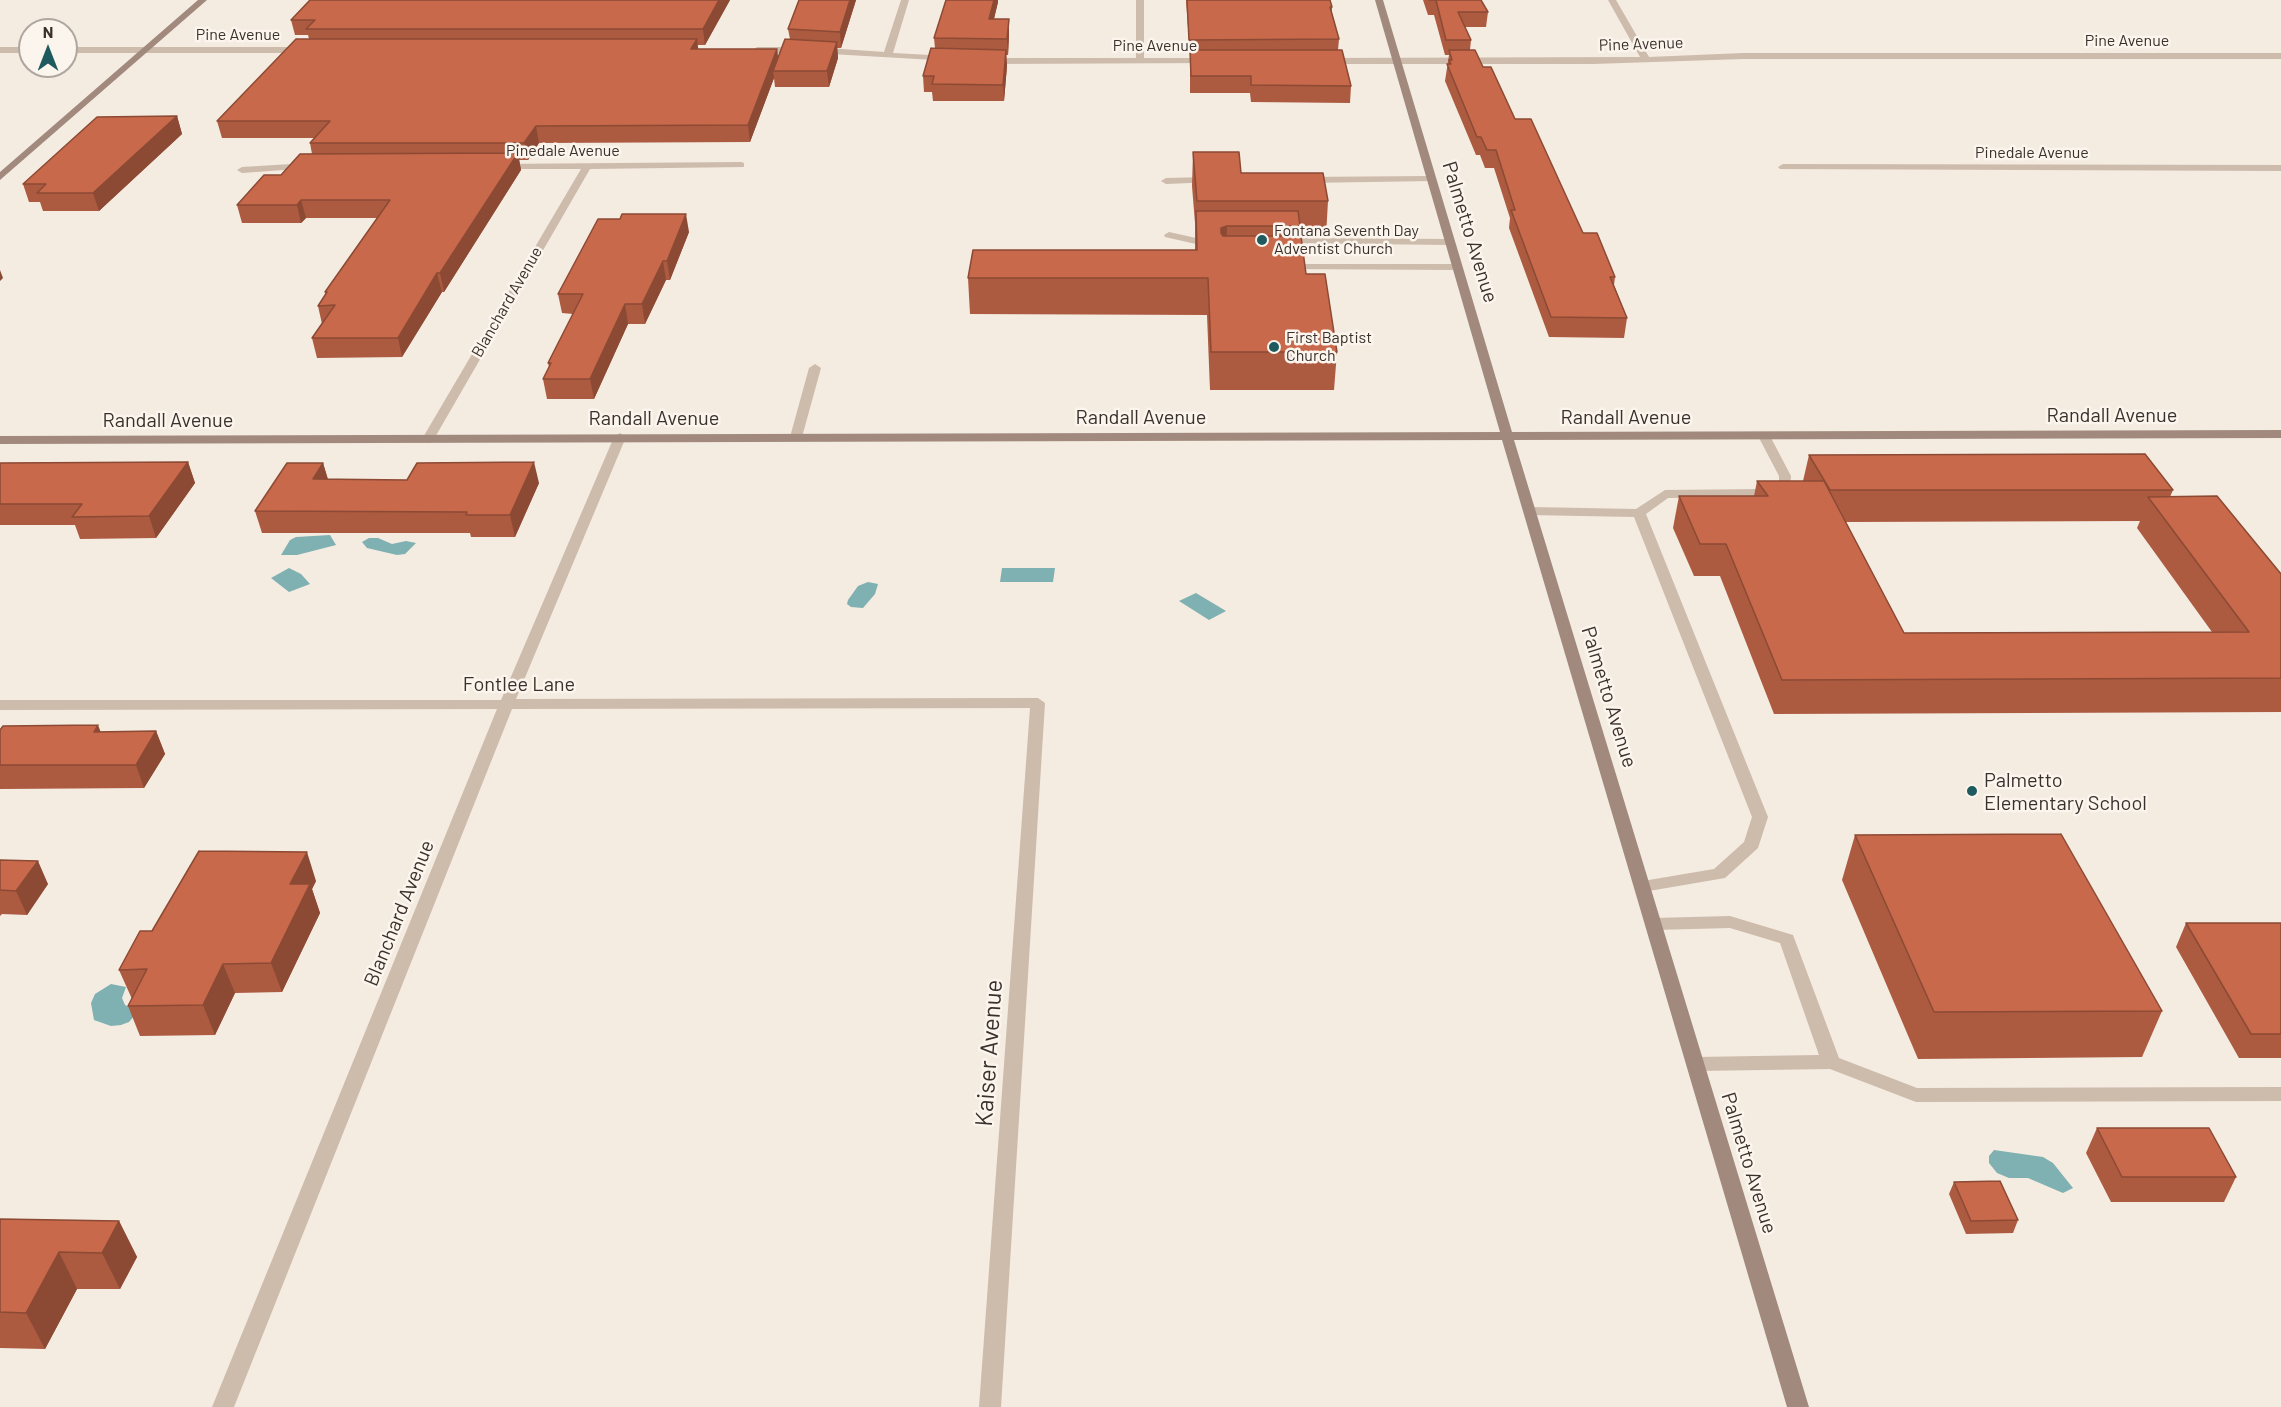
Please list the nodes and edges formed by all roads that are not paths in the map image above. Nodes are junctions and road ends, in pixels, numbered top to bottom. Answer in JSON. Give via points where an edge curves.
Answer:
{"nodes":[{"id":1,"x":203,"y":0,"type":"edge"},
{"id":2,"x":905,"y":0,"type":"edge"},
{"id":3,"x":1140,"y":0,"type":"edge"},
{"id":4,"x":1379,"y":0,"type":"edge"},
{"id":5,"x":1612,"y":0,"type":"edge"},
{"id":6,"x":0,"y":50,"type":"edge"},
{"id":7,"x":18,"y":50,"type":"edge"},
{"id":8,"x":78,"y":50,"type":"edge"},
{"id":9,"x":148,"y":50,"type":"junction"},
{"id":10,"x":313,"y":50,"type":"edge"},
{"id":11,"x":752,"y":50,"type":"edge"},
{"id":12,"x":888,"y":54,"type":"junction"},
{"id":13,"x":2281,"y":56,"type":"edge"},
{"id":14,"x":1646,"y":59,"type":"junction"},
{"id":15,"x":954,"y":60,"type":"edge"},
{"id":16,"x":977,"y":61,"type":"edge"},
{"id":17,"x":1140,"y":61,"type":"junction"},
{"id":18,"x":1224,"y":61,"type":"edge"},
{"id":19,"x":1319,"y":61,"type":"edge"},
{"id":20,"x":1395,"y":61,"type":"junction"},
{"id":21,"x":741,"y":165,"type":"dead end"},
{"id":22,"x":324,"y":166,"type":"edge"},
{"id":23,"x":491,"y":166,"type":"edge"},
{"id":24,"x":587,"y":166,"type":"junction"},
{"id":25,"x":1783,"y":168,"type":"dead end"},
{"id":26,"x":2281,"y":168,"type":"edge"},
{"id":27,"x":242,"y":170,"type":"dead end"},
{"id":28,"x":2,"y":173,"type":"edge"},
{"id":29,"x":1430,"y":179,"type":"junction"},
{"id":30,"x":1222,"y":180,"type":"edge"},
{"id":31,"x":1290,"y":180,"type":"edge"},
{"id":32,"x":1166,"y":181,"type":"dead end"},
{"id":33,"x":1169,"y":235,"type":"dead end"},
{"id":34,"x":1230,"y":241,"type":"edge"},
{"id":35,"x":1265,"y":241,"type":"edge"},
{"id":36,"x":1449,"y":242,"type":"junction"},
{"id":37,"x":1270,"y":267,"type":"edge"},
{"id":38,"x":1457,"y":267,"type":"junction"},
{"id":39,"x":815,"y":368,"type":"dead end"},
{"id":40,"x":2281,"y":434,"type":"edge"},
{"id":41,"x":796,"y":436,"type":"junction"},
{"id":42,"x":1764,"y":436,"type":"junction"},
{"id":43,"x":620,"y":437,"type":"junction"},
{"id":44,"x":1508,"y":437,"type":"junction"},
{"id":45,"x":428,"y":439,"type":"junction"},
{"id":46,"x":0,"y":440,"type":"edge"},
{"id":47,"x":1530,"y":511,"type":"junction"},
{"id":48,"x":1639,"y":513,"type":"junction"},
{"id":49,"x":1038,"y":703,"type":"joint"},
{"id":50,"x":0,"y":705,"type":"edge"},
{"id":51,"x":506,"y":705,"type":"junction"},
{"id":52,"x":1643,"y":886,"type":"junction"},
{"id":53,"x":1654,"y":924,"type":"junction"},
{"id":54,"x":1832,"y":1062,"type":"junction"},
{"id":55,"x":1696,"y":1064,"type":"junction"},
{"id":56,"x":2281,"y":1094,"type":"edge"},
{"id":57,"x":223,"y":1407,"type":"edge"},
{"id":58,"x":990,"y":1407,"type":"edge"},
{"id":59,"x":1798,"y":1407,"type":"edge"}],
"edges":[{"from":1,"to":9,"type":"street"},
{"from":2,"to":12,"type":"street"},
{"from":3,"to":17,"type":"street"},
{"from":4,"to":20,"type":"street","name":"Palmetto Avenue"},
{"from":5,"to":14,"type":"street"},
{"from":6,"to":7,"type":"street"},
{"from":8,"to":9,"type":"street","name":"Pine Avenue"},
{"from":9,"to":10,"type":"street","name":"Pine Avenue"},
{"from":9,"to":28,"type":"street"},
{"from":11,"to":12,"type":"street"},
{"from":12,"to":15,"type":"street"},
{"from":13,"to":14,"type":"street","name":"Pine Avenue"},
{"from":14,"to":20,"type":"street","name":"Pine Avenue"},
{"from":16,"to":17,"type":"street","name":"Pine Avenue"},
{"from":17,"to":18,"type":"street","name":"Pine Avenue"},
{"from":19,"to":20,"type":"street","name":"Pine Avenue"},
{"from":20,"to":29,"type":"street","name":"Palmetto Avenue"},
{"from":21,"to":24,"type":"street","name":"Pinedale Avenue"},
{"from":22,"to":27,"type":"street"},
{"from":23,"to":24,"type":"street","name":"Pinedale Avenue"},
{"from":24,"to":45,"type":"street","name":"Blanchard Avenue"},
{"from":25,"to":26,"type":"street","name":"Pinedale Avenue"},
{"from":29,"to":31,"type":"street"},
{"from":29,"to":36,"type":"street","name":"Palmetto Avenue"},
{"from":30,"to":32,"type":"street"},
{"from":33,"to":34,"type":"street","via":[[1196,241]]},
{"from":35,"to":36,"type":"street"},
{"from":36,"to":38,"type":"street","name":"Palmetto Avenue"},
{"from":37,"to":38,"type":"street"},
{"from":38,"to":44,"type":"street","name":"Palmetto Avenue"},
{"from":39,"to":41,"type":"street"},
{"from":40,"to":42,"type":"street","name":"Randall Avenue"},
{"from":41,"to":43,"type":"street","name":"Randall Avenue"},
{"from":41,"to":44,"type":"street","name":"Randall Avenue"},
{"from":42,"to":44,"type":"street","name":"Randall Avenue"},
{"from":42,"to":48,"type":"street","via":[[1785,476],[1785,487],[1765,494],[1665,494]]},
{"from":43,"to":45,"type":"street","name":"Randall Avenue"},
{"from":43,"to":51,"type":"street","name":"Blanchard Avenue"},
{"from":44,"to":47,"type":"street","name":"Palmetto Avenue"},
{"from":45,"to":46,"type":"street","name":"Randall Avenue"},
{"from":47,"to":48,"type":"street"},
{"from":47,"to":52,"type":"street","name":"Palmetto Avenue"},
{"from":48,"to":52,"type":"street","via":[[1760,818],[1752,843],[1719,874]]},
{"from":49,"to":51,"type":"street","name":"Fontlee Lane"},
{"from":49,"to":58,"type":"street","name":"Kaiser Avenue"},
{"from":50,"to":51,"type":"street","name":"Fontlee Lane"},
{"from":51,"to":57,"type":"street","name":"Blanchard Avenue"},
{"from":52,"to":53,"type":"street","name":"Palmetto Avenue"},
{"from":53,"to":54,"type":"street","via":[[1730,922],[1787,939]]},
{"from":53,"to":55,"type":"street","name":"Palmetto Avenue"},
{"from":54,"to":55,"type":"street"},
{"from":54,"to":56,"type":"street","via":[[1917,1095]]},
{"from":55,"to":59,"type":"street","name":"Palmetto Avenue"}]}
